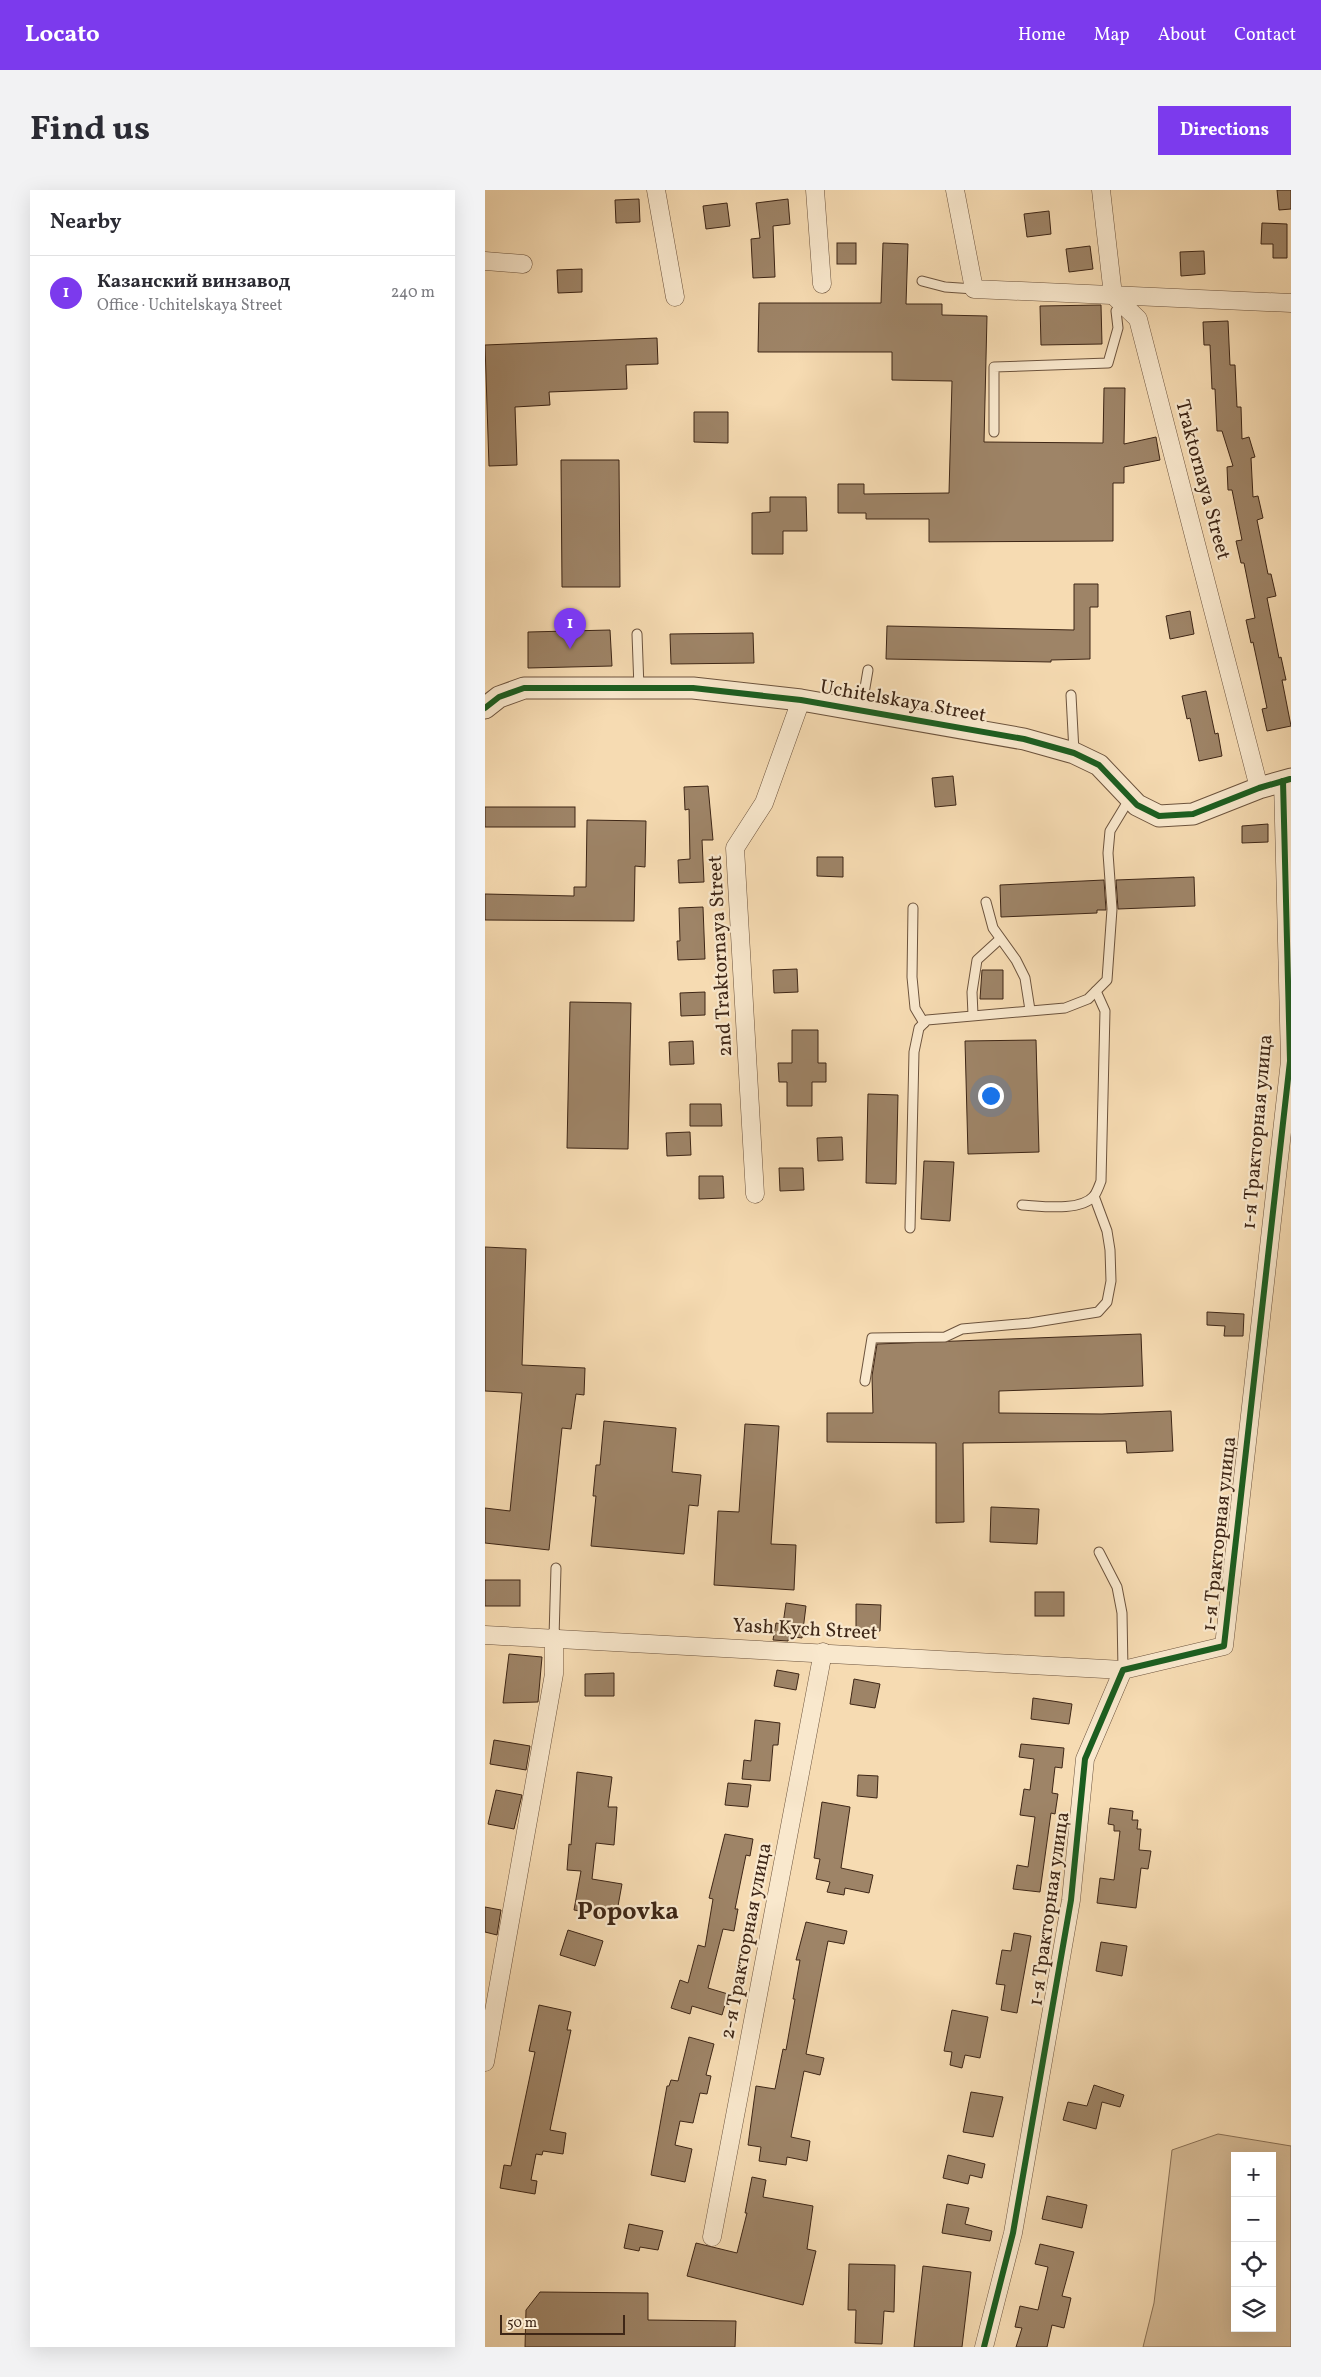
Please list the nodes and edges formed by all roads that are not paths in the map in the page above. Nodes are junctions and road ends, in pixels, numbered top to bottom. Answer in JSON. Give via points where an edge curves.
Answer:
{"nodes":[{"id":1,"x":656,"y":190,"type":"edge"},
{"id":2,"x":815,"y":190,"type":"edge"},
{"id":3,"x":955,"y":190,"type":"edge"},
{"id":4,"x":1101,"y":190,"type":"edge"},
{"id":5,"x":485,"y":261,"type":"edge"},
{"id":6,"x":523,"y":264,"type":"dead end"},
{"id":7,"x":922,"y":281,"type":"dead end"},
{"id":8,"x":822,"y":284,"type":"dead end"},
{"id":9,"x":974,"y":289,"type":"junction"},
{"id":10,"x":675,"y":296,"type":"dead end"},
{"id":11,"x":1118,"y":299,"type":"junction"},
{"id":12,"x":1291,"y":303,"type":"edge"},
{"id":13,"x":994,"y":432,"type":"dead end"},
{"id":14,"x":637,"y":634,"type":"dead end"},
{"id":15,"x":868,"y":670,"type":"dead end"},
{"id":16,"x":639,"y":688,"type":"junction"},
{"id":17,"x":1071,"y":695,"type":"dead end"},
{"id":18,"x":801,"y":700,"type":"junction"},
{"id":19,"x":485,"y":708,"type":"edge"},
{"id":20,"x":861,"y":711,"type":"junction"},
{"id":21,"x":1074,"y":753,"type":"junction"},
{"id":22,"x":1287,"y":780,"type":"edge"},
{"id":23,"x":1259,"y":788,"type":"junction"},
{"id":24,"x":1130,"y":798,"type":"junction"},
{"id":25,"x":986,"y":902,"type":"dead end"},
{"id":26,"x":913,"y":908,"type":"dead end"},
{"id":27,"x":1001,"y":939,"type":"junction"},
{"id":28,"x":1096,"y":991,"type":"junction"},
{"id":29,"x":1030,"y":1010,"type":"junction"},
{"id":30,"x":973,"y":1014,"type":"junction"},
{"id":31,"x":925,"y":1023,"type":"junction"},
{"id":32,"x":755,"y":1194,"type":"dead end"},
{"id":33,"x":1094,"y":1196,"type":"junction"},
{"id":34,"x":1022,"y":1205,"type":"dead end"},
{"id":35,"x":910,"y":1228,"type":"dead end"},
{"id":36,"x":865,"y":1381,"type":"dead end"},
{"id":37,"x":1099,"y":1552,"type":"dead end"},
{"id":38,"x":556,"y":1568,"type":"dead end"},
{"id":39,"x":485,"y":1635,"type":"edge"},
{"id":40,"x":553,"y":1637,"type":"junction"},
{"id":41,"x":823,"y":1652,"type":"junction"},
{"id":42,"x":1123,"y":1670,"type":"junction"},
{"id":43,"x":485,"y":2062,"type":"edge"},
{"id":44,"x":712,"y":2237,"type":"dead end"},
{"id":45,"x":984,"y":2347,"type":"edge"}],
"edges":[{"from":1,"to":10,"type":"street"},
{"from":2,"to":8,"type":"street"},
{"from":3,"to":9,"type":"street"},
{"from":4,"to":11,"type":"street"},
{"from":5,"to":6,"type":"street"},
{"from":7,"to":9,"type":"lane"},
{"from":9,"to":11,"type":"street"},
{"from":11,"to":12,"type":"street"},
{"from":11,"to":13,"type":"lane","via":[[1118,328],[1107,363],[994,367]]},
{"from":11,"to":23,"type":"street","name":"Traktornaya Street","via":[[1138,319]]},
{"from":14,"to":16,"type":"lane"},
{"from":15,"to":20,"type":"lane"},
{"from":16,"to":18,"type":"street","name":"Uchitelskaya Street","via":[[693,688]]},
{"from":16,"to":19,"type":"street","name":"Uchitelskaya Street","via":[[524,688],[499,697]]},
{"from":17,"to":21,"type":"lane"},
{"from":18,"to":20,"type":"street","name":"Uchitelskaya Street"},
{"from":18,"to":32,"type":"street","name":"2nd Traktornaya Street","via":[[764,803],[735,848]]},
{"from":20,"to":21,"type":"street","name":"Uchitelskaya Street","via":[[1024,739]]},
{"from":21,"to":24,"type":"street","name":"Uchitelskaya Street","via":[[1099,765]]},
{"from":22,"to":23,"type":"street","name":"Uchitelskaya Street"},
{"from":22,"to":42,"type":"street","name":"1-я Тракторная улица","via":[[1289,1061],[1224,1646]]},
{"from":23,"to":24,"type":"street","name":"Uchitelskaya Street","via":[[1193,814],[1159,816]]},
{"from":24,"to":28,"type":"lane","via":[[1110,831],[1108,854],[1112,909],[1107,980]]},
{"from":25,"to":27,"type":"lane","via":[[993,928]]},
{"from":26,"to":31,"type":"lane","via":[[914,1000],[915,1008]]},
{"from":27,"to":29,"type":"lane","via":[[1025,978]]},
{"from":27,"to":30,"type":"lane","via":[[977,960]]},
{"from":28,"to":29,"type":"lane","via":[[1088,1000],[1065,1008]]},
{"from":28,"to":33,"type":"lane","via":[[1105,1011],[1101,1182]]},
{"from":29,"to":30,"type":"lane"},
{"from":30,"to":31,"type":"lane","via":[[927,1020]]},
{"from":31,"to":35,"type":"lane","via":[[919,1028],[914,1052]]},
{"from":33,"to":34,"type":"lane","via":[[1060,1208]]},
{"from":33,"to":36,"type":"lane","via":[[1107,1231],[1110,1250],[1111,1281],[1107,1302],[1098,1312],[962,1329],[945,1337],[872,1338]]},
{"from":37,"to":42,"type":"lane","via":[[1117,1586],[1122,1613]]},
{"from":38,"to":40,"type":"lane"},
{"from":39,"to":40,"type":"street","name":"Yash Kych Street"},
{"from":40,"to":41,"type":"street","name":"Yash Kych Street"},
{"from":40,"to":43,"type":"street","via":[[555,1674]]},
{"from":41,"to":42,"type":"street","name":"Yash Kych Street"},
{"from":41,"to":44,"type":"street","name":"2-я Тракторная улица"},
{"from":42,"to":45,"type":"street","name":"1-я Тракторная улица","via":[[1085,1759],[1071,1900],[1013,2233]]}]}
